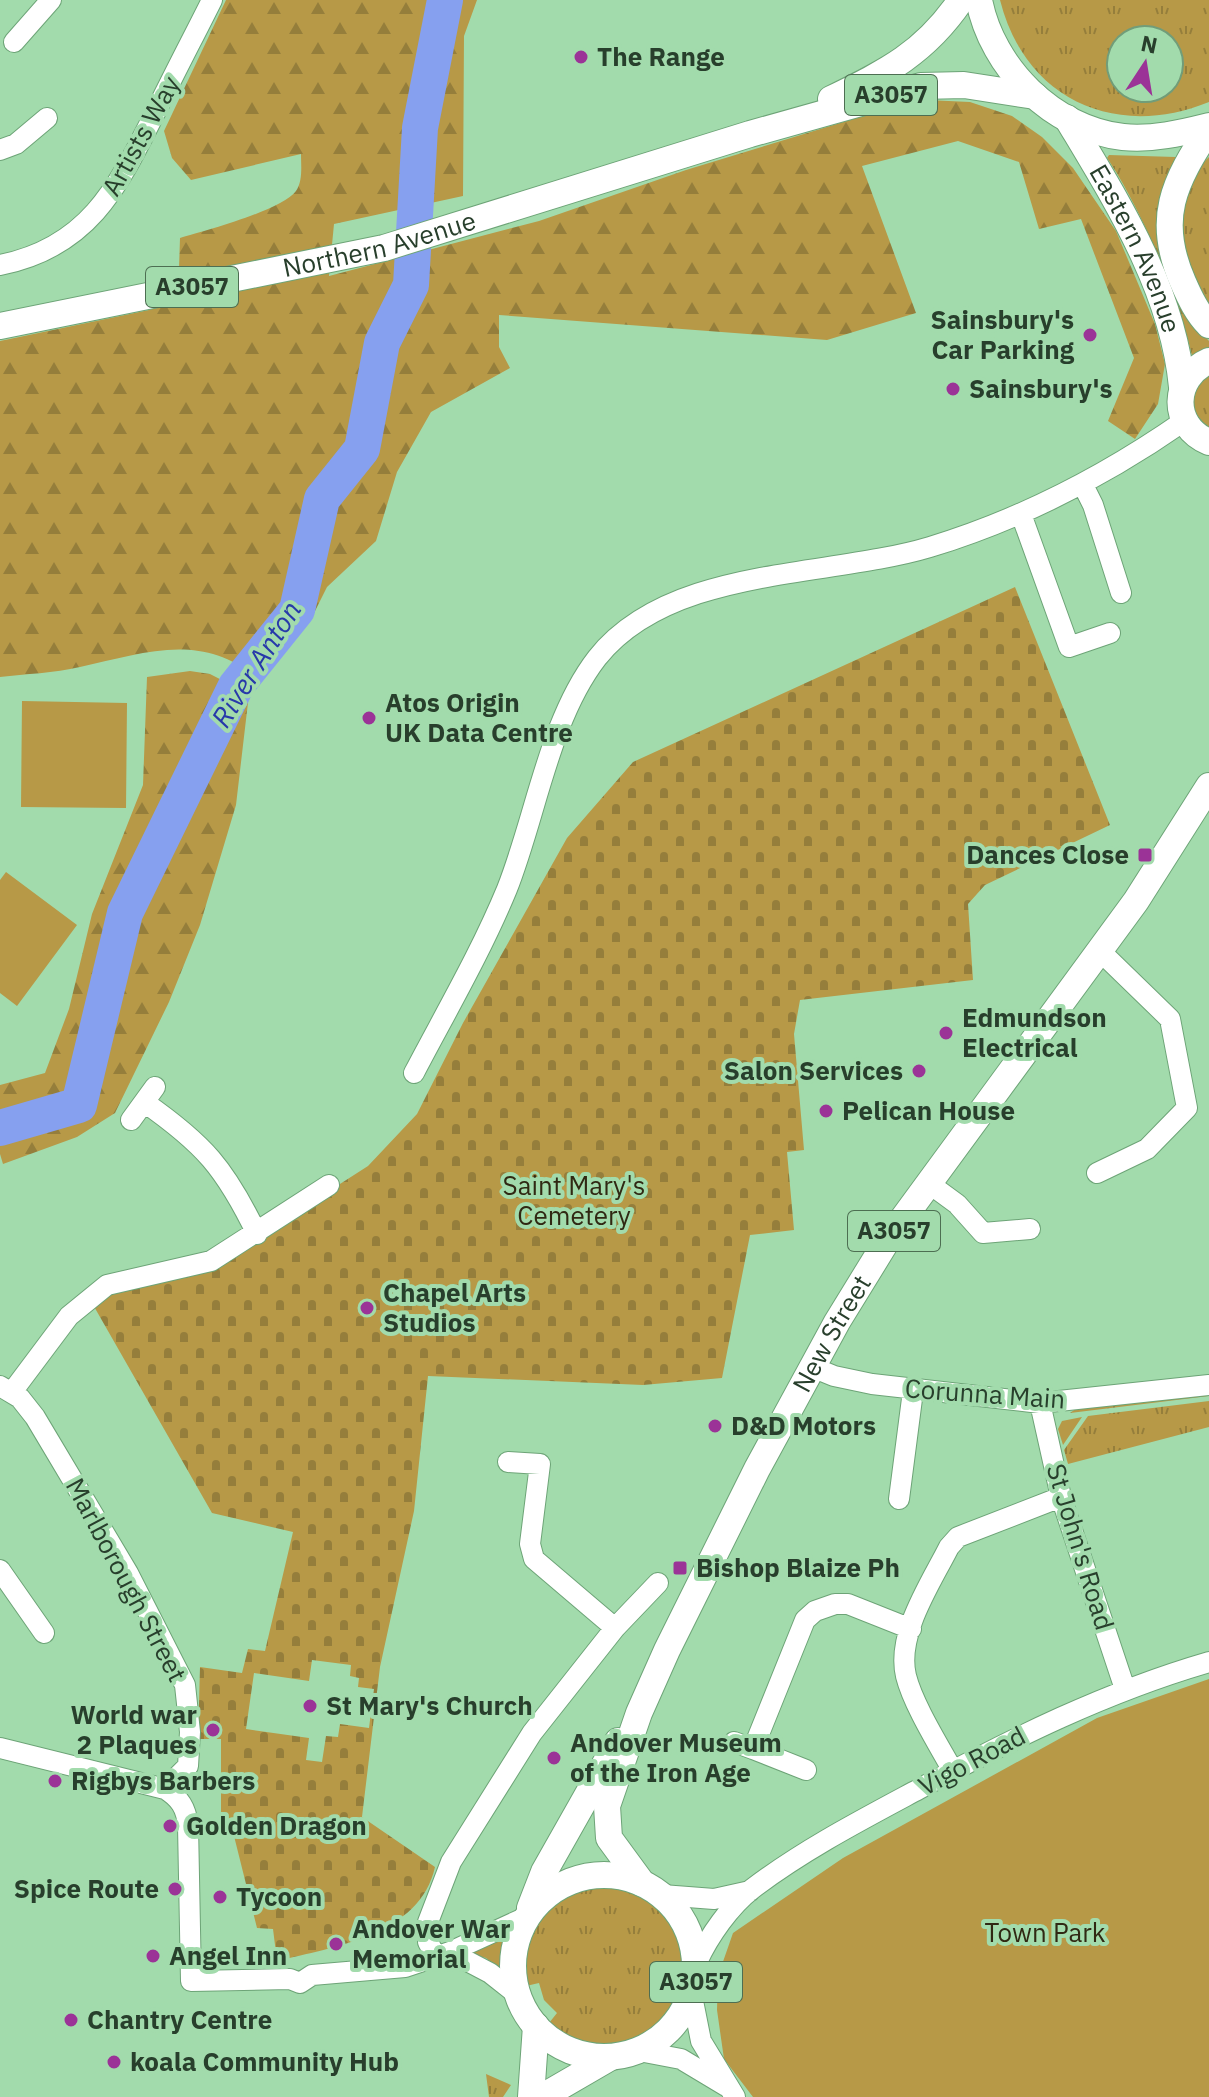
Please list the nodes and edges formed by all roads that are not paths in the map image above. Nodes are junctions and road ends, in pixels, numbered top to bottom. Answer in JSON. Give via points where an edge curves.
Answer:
{"nodes":[{"id":1,"x":51,"y":0,"type":"edge"},
{"id":2,"x":212,"y":0,"type":"edge"},
{"id":3,"x":961,"y":0,"type":"edge"},
{"id":4,"x":979,"y":0,"type":"edge"},
{"id":5,"x":14,"y":42,"type":"dead end"},
{"id":6,"x":1035,"y":96,"type":"junction"},
{"id":7,"x":47,"y":118,"type":"dead end"},
{"id":8,"x":1067,"y":118,"type":"junction"},
{"id":9,"x":1209,"y":128,"type":"edge"},
{"id":10,"x":750,"y":134,"type":"junction"},
{"id":11,"x":0,"y":150,"type":"edge"},
{"id":12,"x":0,"y":265,"type":"edge"},
{"id":13,"x":1209,"y":325,"type":"edge"},
{"id":14,"x":0,"y":326,"type":"edge"},
{"id":15,"x":1209,"y":361,"type":"edge"},
{"id":16,"x":1182,"y":387,"type":"junction"},
{"id":17,"x":1184,"y":421,"type":"junction"},
{"id":18,"x":1209,"y":442,"type":"edge"},
{"id":19,"x":1083,"y":485,"type":"junction"},
{"id":20,"x":1021,"y":514,"type":"junction"},
{"id":21,"x":1121,"y":593,"type":"dead end"},
{"id":22,"x":1110,"y":633,"type":"dead end"},
{"id":23,"x":1209,"y":786,"type":"edge"},
{"id":24,"x":1099,"y":950,"type":"junction"},
{"id":25,"x":414,"y":1073,"type":"dead end"},
{"id":26,"x":131,"y":1120,"type":"dead end"},
{"id":27,"x":1097,"y":1173,"type":"dead end"},
{"id":28,"x":927,"y":1182,"type":"junction"},
{"id":29,"x":329,"y":1185,"type":"dead end"},
{"id":30,"x":1030,"y":1229,"type":"dead end"},
{"id":31,"x":257,"y":1234,"type":"junction"},
{"id":32,"x":812,"y":1367,"type":"junction"},
{"id":33,"x":1209,"y":1385,"type":"edge"},
{"id":34,"x":6,"y":1389,"type":"edge"},
{"id":35,"x":913,"y":1391,"type":"junction"},
{"id":36,"x":1040,"y":1403,"type":"junction"},
{"id":37,"x":508,"y":1462,"type":"dead end"},
{"id":38,"x":1061,"y":1497,"type":"junction"},
{"id":39,"x":899,"y":1499,"type":"dead end"},
{"id":40,"x":0,"y":1570,"type":"edge"},
{"id":41,"x":658,"y":1583,"type":"dead end"},
{"id":42,"x":615,"y":1628,"type":"junction"},
{"id":43,"x":911,"y":1629,"type":"junction"},
{"id":44,"x":44,"y":1633,"type":"dead end"},
{"id":45,"x":1209,"y":1662,"type":"edge"},
{"id":46,"x":1125,"y":1689,"type":"junction"},
{"id":47,"x":639,"y":1713,"type":"junction"},
{"id":48,"x":0,"y":1748,"type":"edge"},
{"id":49,"x":806,"y":1770,"type":"dead end"},
{"id":50,"x":953,"y":1771,"type":"junction"},
{"id":51,"x":165,"y":1789,"type":"junction"},
{"id":52,"x":652,"y":1889,"type":"junction"},
{"id":53,"x":750,"y":1891,"type":"junction"},
{"id":54,"x":527,"y":1913,"type":"junction"},
{"id":55,"x":443,"y":1954,"type":"junction"},
{"id":56,"x":697,"y":1962,"type":"junction"},
{"id":57,"x":518,"y":1995,"type":"junction"},
{"id":58,"x":692,"y":1996,"type":"junction"},
{"id":59,"x":536,"y":2026,"type":"junction"},
{"id":60,"x":639,"y":2051,"type":"junction"},
{"id":61,"x":611,"y":2057,"type":"junction"},
{"id":62,"x":732,"y":2093,"type":"edge"},
{"id":63,"x":531,"y":2097,"type":"edge"},
{"id":64,"x":542,"y":2097,"type":"edge"}],
"edges":[{"from":1,"to":5,"type":"street"},
{"from":2,"to":12,"type":"street","name":"Artists Way","via":[[124,174],[94,216],[61,242]]},
{"from":3,"to":10,"type":"main road","name":"Northern Avenue","number":"A3057","via":[[941,30],[888,71]]},
{"from":4,"to":6,"type":"main road","number":"A3057","via":[[998,52]]},
{"from":6,"to":8,"type":"main road","number":"A3057"},
{"from":6,"to":10,"type":"main road","name":"Northern Avenue","number":"A3057","via":[[964,85],[921,86]]},
{"from":7,"to":11,"type":"street","via":[[16,144]]},
{"from":8,"to":9,"type":"main road","number":"A3057","via":[[1124,137]]},
{"from":8,"to":16,"type":"main road","name":"Eastern Avenue","number":"A3057","via":[[1128,223],[1173,335]]},
{"from":9,"to":13,"type":"main road","name":"Eastern Avenue","number":"A3057","via":[[1180,176],[1169,220],[1177,270]]},
{"from":10,"to":14,"type":"main road","name":"Northern Avenue","number":"A3057","via":[[384,248]]},
{"from":15,"to":16,"type":"main road","via":[[1196,367]]},
{"from":16,"to":17,"type":"main road","number":"A3057"},
{"from":17,"to":18,"type":"main road"},
{"from":17,"to":19,"type":"street"},
{"from":19,"to":20,"type":"street"},
{"from":19,"to":21,"type":"street"},
{"from":20,"to":22,"type":"street","via":[[1069,647]]},
{"from":20,"to":25,"type":"street","via":[[915,551],[722,586],[675,601],[635,625],[599,656],[562,723],[507,889]]},
{"from":23,"to":24,"type":"main road","name":"New Street","number":"A3057"},
{"from":24,"to":27,"type":"street","via":[[1170,1019],[1187,1108],[1147,1149]]},
{"from":24,"to":28,"type":"main road","name":"New Street","number":"A3057"},
{"from":26,"to":31,"type":"street","via":[[150,1094],[207,1151],[232,1184]]},
{"from":28,"to":30,"type":"street","via":[[983,1233]]},
{"from":28,"to":32,"type":"main road","name":"New Street","number":"A3057"},
{"from":29,"to":31,"type":"street"},
{"from":31,"to":34,"type":"street","via":[[211,1261],[107,1285],[69,1316]]},
{"from":32,"to":35,"type":"street","name":"Corunna Main"},
{"from":32,"to":47,"type":"main road","name":"New Street","number":"A3057","via":[[721,1540]]},
{"from":33,"to":36,"type":"street","name":"Corunna Main"},
{"from":34,"to":51,"type":"street","name":"Marlborough Street","via":[[28,1405],[189,1676],[188,1766]]},
{"from":35,"to":36,"type":"street","name":"Corunna Main"},
{"from":35,"to":39,"type":"street"},
{"from":36,"to":38,"type":"street","name":"St John's Road"},
{"from":37,"to":42,"type":"street","via":[[550,1463],[530,1544],[534,1559]]},
{"from":38,"to":43,"type":"street","via":[[958,1537]]},
{"from":38,"to":46,"type":"street","name":"St John's Road"},
{"from":40,"to":44,"type":"street"},
{"from":41,"to":42,"type":"street"},
{"from":42,"to":55,"type":"street","via":[[532,1733],[451,1862],[428,1922],[428,1942]]},
{"from":43,"to":49,"type":"street","via":[[848,1604],[815,1611],[805,1620],[743,1745]]},
{"from":43,"to":50,"type":"street","via":[[906,1676]]},
{"from":45,"to":46,"type":"street","name":"Vigo Road"},
{"from":46,"to":50,"type":"street","name":"Vigo Road"},
{"from":47,"to":52,"type":"main road","name":"New Street","number":"A3057","via":[[605,1817],[615,1848]]},
{"from":47,"to":54,"type":"main road","name":"New Street","number":"A3057","via":[[614,1746]]},
{"from":48,"to":51,"type":"street"},
{"from":50,"to":53,"type":"street","name":"Vigo Road","via":[[870,1815]]},
{"from":51,"to":55,"type":"street","via":[[186,1813],[191,1981],[300,1983],[312,1975],[405,1967]]},
{"from":52,"to":53,"type":"street","name":"Vigo Road","via":[[714,1899]]},
{"from":52,"to":54,"type":"main road","via":[[615,1877],[582,1879],[555,1889]]},
{"from":52,"to":56,"type":"main road","number":"A3057","via":[[686,1923]]},
{"from":53,"to":56,"type":"street","name":"Vigo Road","via":[[708,1940]]},
{"from":54,"to":55,"type":"street"},
{"from":54,"to":57,"type":"main road","number":"A3057","via":[[513,1957]]},
{"from":55,"to":57,"type":"street","via":[[490,1973]]},
{"from":56,"to":58,"type":"main road","number":"A3057"},
{"from":57,"to":59,"type":"main road","number":"A3057"},
{"from":58,"to":60,"type":"main road","number":"A3057","via":[[670,2027]]},
{"from":58,"to":62,"type":"street","via":[[701,2041]]},
{"from":59,"to":61,"type":"main road","number":"A3057","via":[[570,2049]]},
{"from":59,"to":63,"type":"main road"},
{"from":60,"to":61,"type":"main road","number":"A3057"},
{"from":60,"to":62,"type":"street","via":[[681,2059]]},
{"from":61,"to":64,"type":"main road","number":"A3057"}]}
